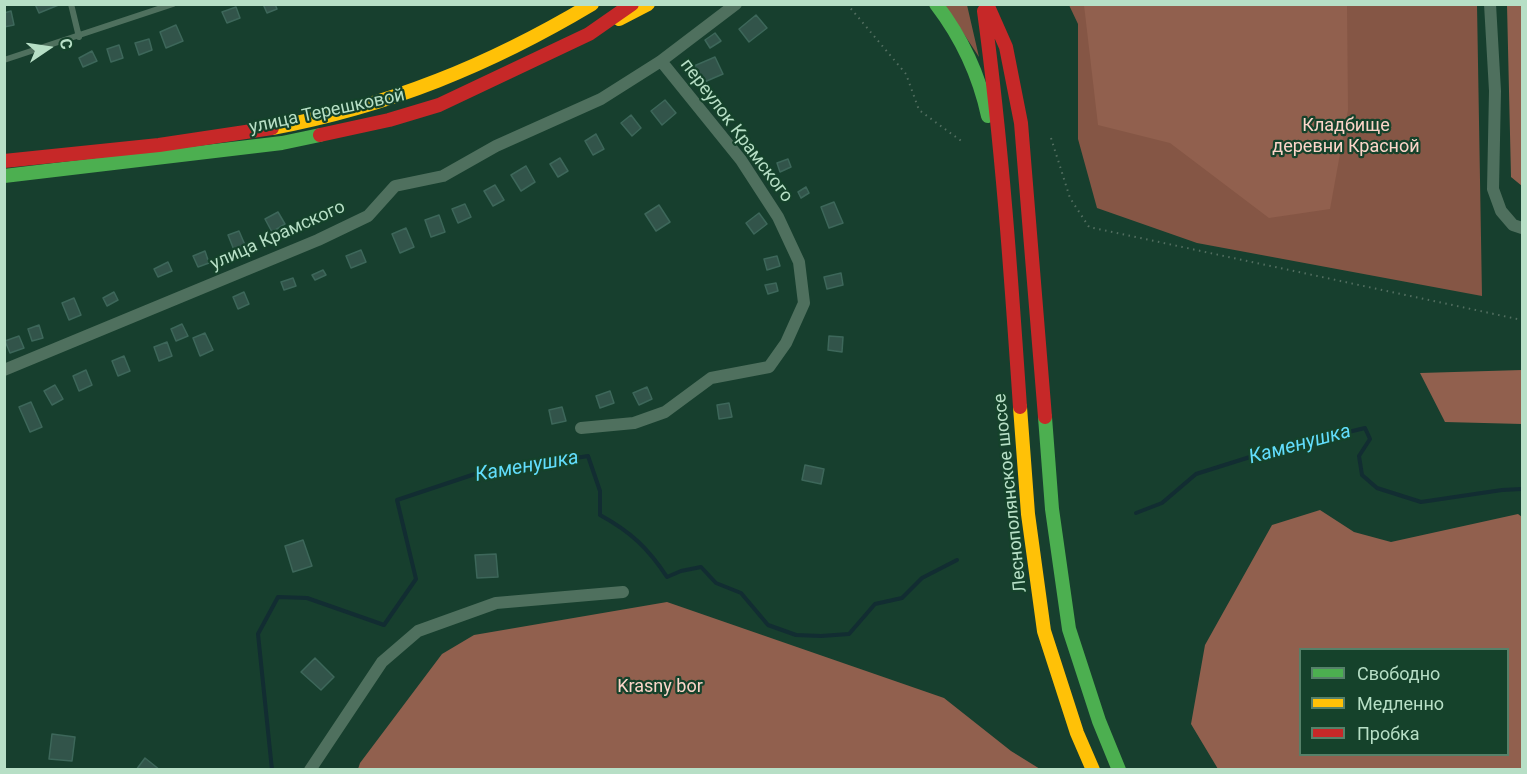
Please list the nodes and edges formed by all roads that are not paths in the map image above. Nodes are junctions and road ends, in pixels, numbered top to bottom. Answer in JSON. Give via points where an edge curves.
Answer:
{"nodes":[{"id":1,"x":70,"y":4,"type":"edge"},
{"id":2,"x":173,"y":4,"type":"edge"},
{"id":3,"x":592,"y":4,"type":"edge"},
{"id":4,"x":632,"y":4,"type":"edge"},
{"id":5,"x":648,"y":4,"type":"edge"},
{"id":6,"x":736,"y":4,"type":"edge"},
{"id":7,"x":936,"y":4,"type":"edge"},
{"id":8,"x":985,"y":4,"type":"edge"},
{"id":9,"x":997,"y":4,"type":"edge"},
{"id":10,"x":1490,"y":4,"type":"edge"},
{"id":11,"x":589,"y":34,"type":"junction"},
{"id":12,"x":79,"y":37,"type":"junction"},
{"id":13,"x":1006,"y":47,"type":"junction"},
{"id":14,"x":4,"y":60,"type":"edge"},
{"id":15,"x":661,"y":61,"type":"junction"},
{"id":16,"x":4,"y":161,"type":"edge"},
{"id":17,"x":4,"y":176,"type":"edge"},
{"id":18,"x":1006,"y":205,"type":"junction"},
{"id":19,"x":1522,"y":228,"type":"edge"},
{"id":20,"x":4,"y":370,"type":"edge"},
{"id":21,"x":581,"y":428,"type":"dead end"},
{"id":22,"x":623,"y":592,"type":"dead end"},
{"id":23,"x":310,"y":770,"type":"edge"},
{"id":24,"x":1093,"y":770,"type":"edge"},
{"id":25,"x":1119,"y":770,"type":"edge"}],
"edges":[{"from":1,"to":12,"type":"lane"},
{"from":2,"to":12,"type":"lane"},
{"from":3,"to":16,"type":"main road","name":"улица Терешковой","via":[[473,69],[313,120],[202,138]]},
{"from":4,"to":11,"type":"main road","name":"улица Терешковой"},
{"from":5,"to":11,"type":"main road"},
{"from":6,"to":15,"type":"street","name":"улица Крамского"},
{"from":7,"to":18,"type":"main road","via":[[948,18],[976,70]]},
{"from":8,"to":13,"type":"main road"},
{"from":8,"to":18,"type":"main road"},
{"from":9,"to":13,"type":"main road"},
{"from":10,"to":19,"type":"street","via":[[1495,91],[1492,189],[1501,211],[1513,225]]},
{"from":11,"to":17,"type":"main road","name":"улица Терешковой","via":[[439,105],[344,131],[244,148]]},
{"from":12,"to":14,"type":"lane"},
{"from":13,"to":25,"type":"main road","via":[[1021,123],[1052,508],[1069,629]]},
{"from":15,"to":20,"type":"street","name":"улица Крамского","via":[[601,99],[496,146],[443,176],[395,186],[368,216],[318,240]]},
{"from":15,"to":21,"type":"street","name":"переулок Крамского","via":[[741,160],[778,217],[799,262],[804,303],[786,343],[769,367],[711,378],[665,412],[634,423]]},
{"from":18,"to":24,"type":"main road","name":"Леснополянское шоссе","via":[[1028,514],[1044,631]]},
{"from":22,"to":23,"type":"street","via":[[496,603],[418,631],[382,662]]}]}
